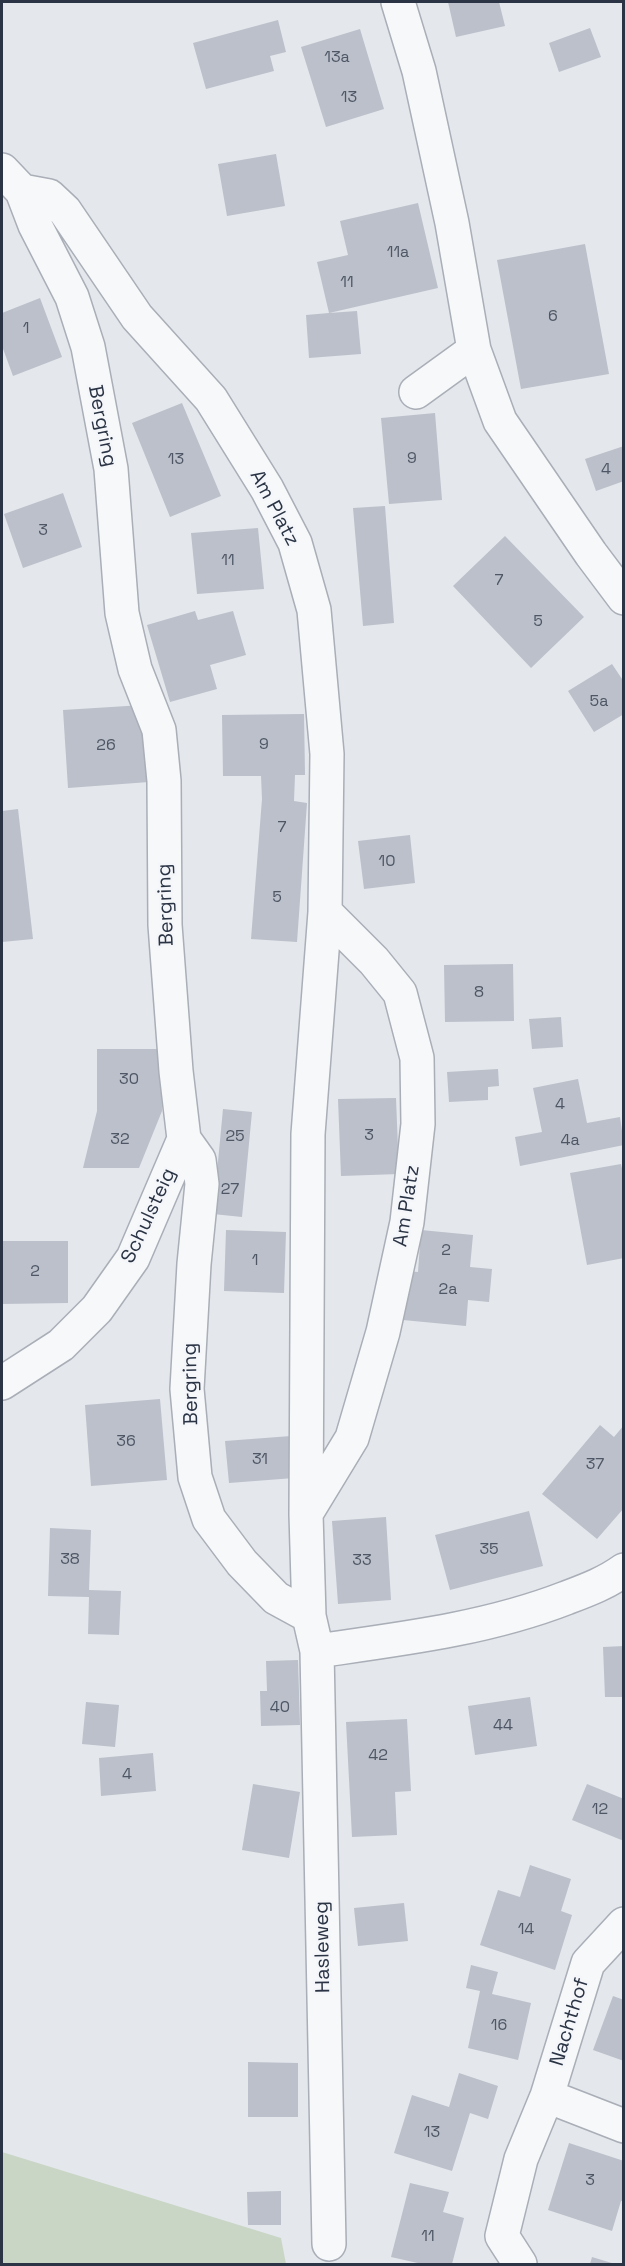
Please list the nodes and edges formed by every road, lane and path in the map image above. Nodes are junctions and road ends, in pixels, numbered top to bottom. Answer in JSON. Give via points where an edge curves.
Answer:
{"nodes":[{"id":1,"x":398,"y":2,"type":"edge"},
{"id":2,"x":12,"y":180,"type":"edge"},
{"id":3,"x":474,"y":350,"type":"junction"},
{"id":4,"x":417,"y":392,"type":"dead end"},
{"id":5,"x":624,"y":598,"type":"edge"},
{"id":6,"x":325,"y":912,"type":"junction"},
{"id":7,"x":184,"y":1139,"type":"junction"},
{"id":8,"x":2,"y":1383,"type":"edge"},
{"id":9,"x":306,"y":1514,"type":"junction"},
{"id":10,"x":624,"y":1570,"type":"edge"},
{"id":11,"x":309,"y":1616,"type":"junction"},
{"id":12,"x":316,"y":1651,"type":"junction"},
{"id":13,"x":624,"y":1924,"type":"edge"},
{"id":14,"x":547,"y":2096,"type":"junction"},
{"id":15,"x":624,"y":2126,"type":"edge"},
{"id":16,"x":329,"y":2244,"type":"dead end"},
{"id":17,"x":520,"y":2265,"type":"edge"}],
"edges":[{"from":1,"to":3,"type":"street","via":[[419,71]]},
{"from":2,"to":6,"type":"street","name":"Am Platz","via":[[49,196],[65,211],[137,317],[211,399],[267,489],[295,543],[314,610],[326,743]]},
{"from":2,"to":7,"type":"street","name":"Bergring","via":[[72,297],[88,347],[111,469],[122,613],[135,669],[159,730],[164,782],[165,925]]},
{"from":3,"to":4,"type":"street"},
{"from":3,"to":5,"type":"street","via":[[500,421]]},
{"from":6,"to":9,"type":"street","name":"Am Platz","via":[[308,1134]]},
{"from":6,"to":9,"type":"street","name":"Am Platz","via":[[400,993],[417,1058],[418,1124],[407,1222],[383,1332],[352,1437]]},
{"from":7,"to":8,"type":"street","name":"Schulsteig","via":[[133,1258],[97,1309],[61,1345]]},
{"from":7,"to":11,"type":"street","name":"Bergring","via":[[199,1160],[202,1184],[187,1389],[195,1477],[209,1519],[242,1563],[276,1598]]},
{"from":9,"to":11,"type":"street","name":"Am Platz"},
{"from":10,"to":12,"type":"street","via":[[608,1581],[545,1606],[460,1630]]},
{"from":11,"to":12,"type":"street","name":"Am Platz"},
{"from":12,"to":16,"type":"street","name":"Hasleweg"},
{"from":13,"to":14,"type":"street","name":"Nachthof","via":[[588,1963]]},
{"from":14,"to":15,"type":"street"},
{"from":14,"to":17,"type":"street","name":"Nachthof","via":[[521,2159],[501,2235]]}]}
